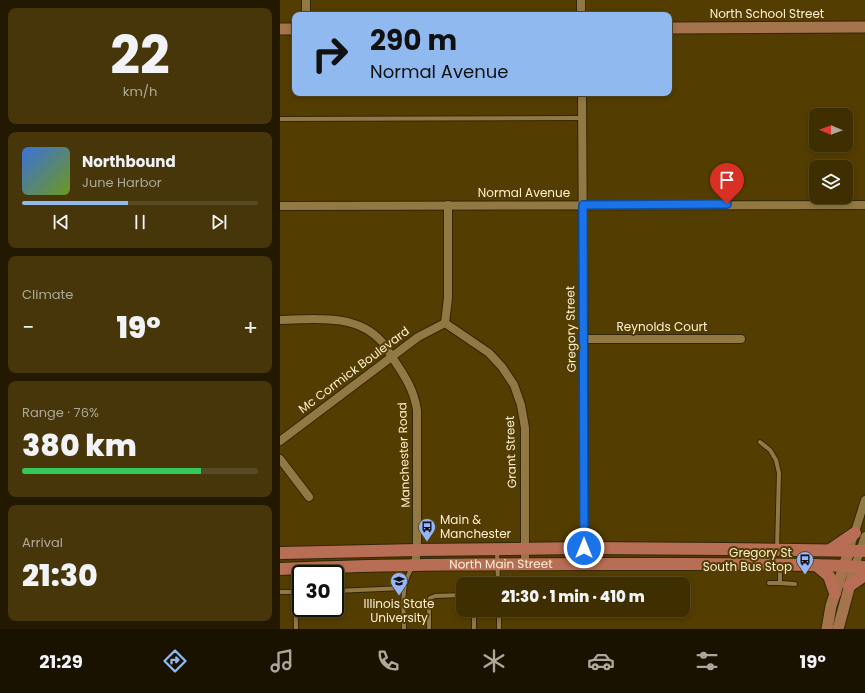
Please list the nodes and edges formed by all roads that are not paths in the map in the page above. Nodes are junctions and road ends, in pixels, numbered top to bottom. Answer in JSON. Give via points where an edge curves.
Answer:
{"nodes":[{"id":1,"x":306,"y":0,"type":"edge"},
{"id":2,"x":581,"y":0,"type":"edge"},
{"id":3,"x":306,"y":12,"type":"edge"},
{"id":4,"x":581,"y":12,"type":"edge"},
{"id":5,"x":865,"y":27,"type":"edge"},
{"id":6,"x":672,"y":28,"type":"edge"},
{"id":7,"x":280,"y":29,"type":"edge"},
{"id":8,"x":292,"y":29,"type":"edge"},
{"id":9,"x":582,"y":96,"type":"edge"},
{"id":10,"x":582,"y":118,"type":"junction"},
{"id":11,"x":280,"y":119,"type":"edge"},
{"id":12,"x":448,"y":205,"type":"junction"},
{"id":13,"x":583,"y":205,"type":"junction"},
{"id":14,"x":865,"y":205,"type":"edge"},
{"id":15,"x":280,"y":206,"type":"edge"},
{"id":16,"x":280,"y":320,"type":"edge"},
{"id":17,"x":445,"y":323,"type":"junction"},
{"id":18,"x":584,"y":339,"type":"junction"},
{"id":19,"x":741,"y":340,"type":"dead end"},
{"id":20,"x":392,"y":356,"type":"junction"},
{"id":21,"x":280,"y":441,"type":"edge"},
{"id":22,"x":760,"y":442,"type":"dead end"},
{"id":23,"x":280,"y":460,"type":"edge"},
{"id":24,"x":309,"y":497,"type":"dead end"},
{"id":25,"x":865,"y":500,"type":"edge"},
{"id":26,"x":860,"y":534,"type":"edge"},
{"id":27,"x":584,"y":548,"type":"junction"},
{"id":28,"x":525,"y":549,"type":"junction"},
{"id":29,"x":417,"y":550,"type":"junction"},
{"id":30,"x":496,"y":550,"type":"junction"},
{"id":31,"x":778,"y":550,"type":"junction"},
{"id":32,"x":830,"y":550,"type":"junction"},
{"id":33,"x":858,"y":551,"type":"edge"},
{"id":34,"x":280,"y":553,"type":"edge"},
{"id":35,"x":415,"y":564,"type":"junction"},
{"id":36,"x":497,"y":564,"type":"junction"},
{"id":37,"x":525,"y":564,"type":"junction"},
{"id":38,"x":584,"y":564,"type":"junction"},
{"id":39,"x":780,"y":565,"type":"junction"},
{"id":40,"x":816,"y":565,"type":"junction"},
{"id":41,"x":344,"y":566,"type":"edge"},
{"id":42,"x":855,"y":566,"type":"edge"},
{"id":43,"x":292,"y":568,"type":"edge"},
{"id":44,"x":280,"y":569,"type":"edge"},
{"id":45,"x":865,"y":575,"type":"edge"},
{"id":46,"x":498,"y":577,"type":"edge"},
{"id":47,"x":769,"y":582,"type":"dead end"},
{"id":48,"x":780,"y":583,"type":"junction"},
{"id":49,"x":795,"y":584,"type":"dead end"},
{"id":50,"x":849,"y":586,"type":"junction"},
{"id":51,"x":404,"y":588,"type":"junction"},
{"id":52,"x":344,"y":591,"type":"edge"},
{"id":53,"x":280,"y":592,"type":"edge"},
{"id":54,"x":292,"y":592,"type":"edge"},
{"id":55,"x":835,"y":593,"type":"junction"},
{"id":56,"x":456,"y":596,"type":"edge"},
{"id":57,"x":296,"y":617,"type":"edge"},
{"id":58,"x":474,"y":617,"type":"edge"},
{"id":59,"x":499,"y":617,"type":"edge"},
{"id":60,"x":296,"y":629,"type":"edge"},
{"id":61,"x":404,"y":629,"type":"edge"},
{"id":62,"x":429,"y":629,"type":"edge"},
{"id":63,"x":474,"y":629,"type":"edge"},
{"id":64,"x":499,"y":629,"type":"edge"},
{"id":65,"x":826,"y":629,"type":"edge"},
{"id":66,"x":838,"y":629,"type":"edge"}],
"edges":[{"from":1,"to":3,"type":"street"},
{"from":2,"to":4,"type":"street"},
{"from":5,"to":6,"type":"street","name":"North School Street"},
{"from":7,"to":8,"type":"street"},
{"from":9,"to":10,"type":"street","name":"Gregory Street"},
{"from":10,"to":11,"type":"lane"},
{"from":10,"to":13,"type":"street","name":"Gregory Street"},
{"from":12,"to":13,"type":"street","name":"Normal Avenue"},
{"from":12,"to":15,"type":"street","name":"Normal Avenue"},
{"from":12,"to":17,"type":"street","via":[[448,298]]},
{"from":13,"to":14,"type":"street","name":"Normal Avenue"},
{"from":13,"to":18,"type":"street","name":"Gregory Street"},
{"from":16,"to":20,"type":"street","name":"Manchester Road","via":[[331,319],[360,326],[382,342]]},
{"from":17,"to":20,"type":"street","name":"Mc Cormick Boulevard","via":[[418,337]]},
{"from":17,"to":28,"type":"street","name":"Grant Street","via":[[489,353],[514,385],[525,428]]},
{"from":18,"to":19,"type":"street","name":"Reynolds Court"},
{"from":18,"to":27,"type":"street","name":"Gregory Street"},
{"from":20,"to":21,"type":"street","name":"Mc Cormick Boulevard"},
{"from":20,"to":29,"type":"street","name":"Manchester Road","via":[[408,381],[417,410]]},
{"from":22,"to":31,"type":"lane","via":[[770,450],[779,473]]},
{"from":23,"to":24,"type":"street"},
{"from":25,"to":26,"type":"street"},
{"from":26,"to":32,"type":"main road"},
{"from":26,"to":33,"type":"street"},
{"from":26,"to":33,"type":"street"},
{"from":27,"to":28,"type":"main road","name":"North Main Street"},
{"from":27,"to":31,"type":"main road","name":"North Main Street"},
{"from":27,"to":38,"type":"street","name":"Gregory Street"},
{"from":28,"to":30,"type":"main road","name":"North Main Street"},
{"from":28,"to":37,"type":"street","name":"Grant Street"},
{"from":29,"to":30,"type":"main road","name":"North Main Street"},
{"from":29,"to":34,"type":"main road","name":"North Main Street"},
{"from":29,"to":35,"type":"street","name":"Manchester Road"},
{"from":30,"to":36,"type":"lane"},
{"from":31,"to":32,"type":"main road","name":"North Main Street"},
{"from":32,"to":33,"type":"main road","name":"North Main Street"},
{"from":33,"to":42,"type":"street"},
{"from":35,"to":36,"type":"main road","name":"North Main Street"},
{"from":35,"to":41,"type":"main road","name":"North Main Street"},
{"from":35,"to":51,"type":"lane"},
{"from":36,"to":37,"type":"main road","name":"North Main Street"},
{"from":36,"to":46,"type":"lane"},
{"from":37,"to":38,"type":"main road","name":"North Main Street"},
{"from":38,"to":39,"type":"main road","name":"North Main Street"},
{"from":39,"to":40,"type":"main road","name":"North Main Street"},
{"from":39,"to":48,"type":"lane"},
{"from":40,"to":42,"type":"main road","name":"North Main Street"},
{"from":40,"to":55,"type":"main road","via":[[829,576]]},
{"from":42,"to":50,"type":"street"},
{"from":42,"to":55,"type":"street"},
{"from":43,"to":44,"type":"main road","name":"North Main Street"},
{"from":45,"to":50,"type":"main road"},
{"from":47,"to":48,"type":"lane"},
{"from":48,"to":49,"type":"lane"},
{"from":50,"to":66,"type":"street"},
{"from":51,"to":52,"type":"lane"},
{"from":51,"to":61,"type":"lane"},
{"from":53,"to":54,"type":"lane"},
{"from":55,"to":65,"type":"street"},
{"from":56,"to":62,"type":"lane","via":[[430,598]]},
{"from":57,"to":60,"type":"lane"},
{"from":58,"to":63,"type":"lane"},
{"from":59,"to":64,"type":"lane"}]}
